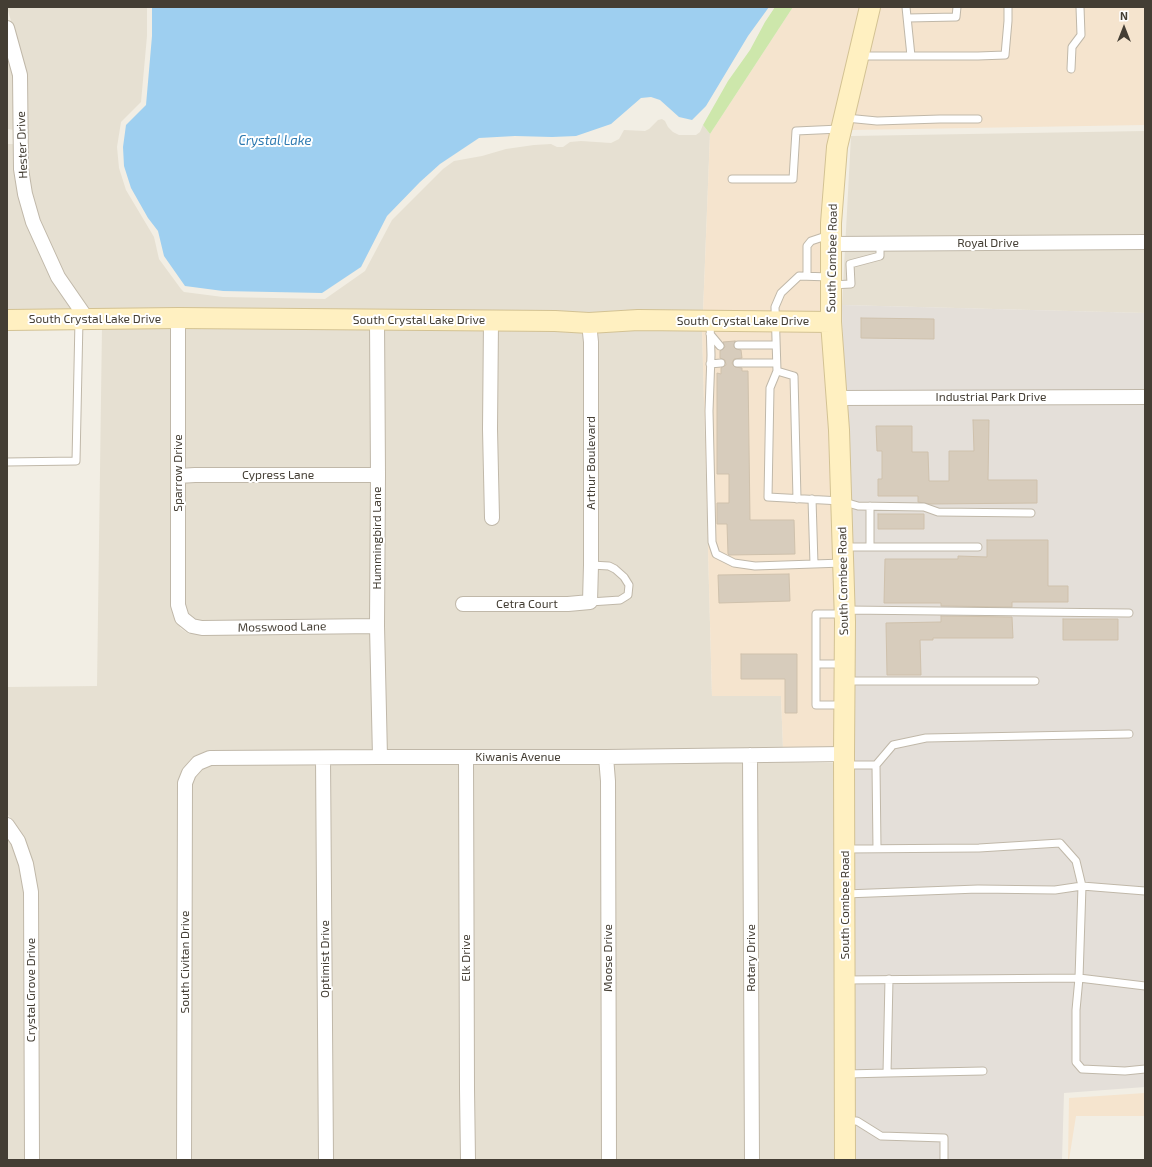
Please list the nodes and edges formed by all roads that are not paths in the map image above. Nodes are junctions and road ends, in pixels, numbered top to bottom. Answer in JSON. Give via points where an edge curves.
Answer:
{"nodes":[{"id":1,"x":870,"y":7,"type":"edge"},
{"id":2,"x":906,"y":7,"type":"edge"},
{"id":3,"x":957,"y":7,"type":"edge"},
{"id":4,"x":1008,"y":7,"type":"edge"},
{"id":5,"x":1080,"y":7,"type":"edge"},
{"id":6,"x":908,"y":18,"type":"junction"},
{"id":7,"x":7,"y":28,"type":"edge"},
{"id":8,"x":858,"y":56,"type":"junction"},
{"id":9,"x":911,"y":56,"type":"junction"},
{"id":10,"x":1071,"y":69,"type":"dead end"},
{"id":11,"x":978,"y":119,"type":"dead end"},
{"id":12,"x":842,"y":124,"type":"junction"},
{"id":13,"x":14,"y":137,"type":"edge"},
{"id":14,"x":732,"y":179,"type":"dead end"},
{"id":15,"x":831,"y":239,"type":"junction"},
{"id":16,"x":1145,"y":242,"type":"edge"},
{"id":17,"x":880,"y":244,"type":"junction"},
{"id":18,"x":807,"y":276,"type":"junction"},
{"id":19,"x":831,"y":281,"type":"junction"},
{"id":20,"x":178,"y":318,"type":"junction"},
{"id":21,"x":7,"y":320,"type":"edge"},
{"id":22,"x":83,"y":320,"type":"junction"},
{"id":23,"x":377,"y":320,"type":"junction"},
{"id":24,"x":775,"y":320,"type":"junction"},
{"id":25,"x":491,"y":321,"type":"junction"},
{"id":26,"x":831,"y":322,"type":"junction"},
{"id":27,"x":589,"y":323,"type":"junction"},
{"id":28,"x":710,"y":327,"type":"junction"},
{"id":29,"x":776,"y":345,"type":"junction"},
{"id":30,"x":720,"y":346,"type":"dead end"},
{"id":31,"x":738,"y":346,"type":"dead end"},
{"id":32,"x":720,"y":363,"type":"dead end"},
{"id":33,"x":737,"y":363,"type":"dead end"},
{"id":34,"x":776,"y":363,"type":"junction"},
{"id":35,"x":710,"y":364,"type":"junction"},
{"id":36,"x":777,"y":371,"type":"junction"},
{"id":37,"x":1145,"y":397,"type":"edge"},
{"id":38,"x":837,"y":398,"type":"junction"},
{"id":39,"x":7,"y":462,"type":"edge"},
{"id":40,"x":378,"y":475,"type":"junction"},
{"id":41,"x":178,"y":476,"type":"junction"},
{"id":42,"x":796,"y":499,"type":"junction"},
{"id":43,"x":812,"y":499,"type":"junction"},
{"id":44,"x":841,"y":501,"type":"junction"},
{"id":45,"x":870,"y":506,"type":"junction"},
{"id":46,"x":1031,"y":513,"type":"dead end"},
{"id":47,"x":492,"y":518,"type":"dead end"},
{"id":48,"x":870,"y":547,"type":"junction"},
{"id":49,"x":978,"y":547,"type":"dead end"},
{"id":50,"x":843,"y":555,"type":"junction"},
{"id":51,"x":814,"y":564,"type":"junction"},
{"id":52,"x":591,"y":565,"type":"junction"},
{"id":53,"x":590,"y":602,"type":"junction"},
{"id":54,"x":463,"y":604,"type":"dead end"},
{"id":55,"x":844,"y":612,"type":"junction"},
{"id":56,"x":1129,"y":613,"type":"dead end"},
{"id":57,"x":189,"y":624,"type":"joint"},
{"id":58,"x":377,"y":626,"type":"junction"},
{"id":59,"x":816,"y":664,"type":"junction"},
{"id":60,"x":844,"y":672,"type":"junction"},
{"id":61,"x":1035,"y":681,"type":"dead end"},
{"id":62,"x":844,"y":705,"type":"junction"},
{"id":63,"x":1129,"y":734,"type":"dead end"},
{"id":64,"x":750,"y":755,"type":"junction"},
{"id":65,"x":380,"y":756,"type":"junction"},
{"id":66,"x":466,"y":757,"type":"junction"},
{"id":67,"x":606,"y":757,"type":"junction"},
{"id":68,"x":323,"y":758,"type":"junction"},
{"id":69,"x":844,"y":759,"type":"junction"},
{"id":70,"x":876,"y":765,"type":"junction"},
{"id":71,"x":195,"y":766,"type":"joint"},
{"id":72,"x":7,"y":824,"type":"edge"},
{"id":73,"x":844,"y":849,"type":"junction"},
{"id":74,"x":877,"y":849,"type":"junction"},
{"id":75,"x":1082,"y":886,"type":"junction"},
{"id":76,"x":1145,"y":891,"type":"edge"},
{"id":77,"x":844,"y":894,"type":"junction"},
{"id":78,"x":1079,"y":978,"type":"junction"},
{"id":79,"x":889,"y":979,"type":"junction"},
{"id":80,"x":845,"y":980,"type":"junction"},
{"id":81,"x":1145,"y":986,"type":"edge"},
{"id":82,"x":1145,"y":1069,"type":"edge"},
{"id":83,"x":983,"y":1072,"type":"dead end"},
{"id":84,"x":887,"y":1073,"type":"junction"},
{"id":85,"x":845,"y":1074,"type":"junction"},
{"id":86,"x":845,"y":1121,"type":"junction"},
{"id":87,"x":32,"y":1160,"type":"edge"},
{"id":88,"x":184,"y":1160,"type":"edge"},
{"id":89,"x":326,"y":1160,"type":"edge"},
{"id":90,"x":468,"y":1160,"type":"edge"},
{"id":91,"x":610,"y":1160,"type":"edge"},
{"id":92,"x":752,"y":1160,"type":"edge"},
{"id":93,"x":845,"y":1160,"type":"edge"},
{"id":94,"x":944,"y":1160,"type":"edge"}],
"edges":[{"from":1,"to":8,"type":"main road","name":"South Combee Road"},
{"from":2,"to":6,"type":"lane"},
{"from":3,"to":6,"type":"lane","via":[[956,17]]},
{"from":4,"to":9,"type":"lane","via":[[1005,55]]},
{"from":5,"to":10,"type":"lane","via":[[1081,35],[1072,47]]},
{"from":6,"to":9,"type":"lane"},
{"from":7,"to":13,"type":"street","name":"Hester Drive","via":[[20,76]]},
{"from":8,"to":9,"type":"lane"},
{"from":8,"to":12,"type":"main road","name":"South Combee Road"},
{"from":11,"to":12,"type":"lane"},
{"from":12,"to":14,"type":"lane","via":[[796,131],[793,179]]},
{"from":12,"to":15,"type":"main road","name":"South Combee Road","via":[[837,147]]},
{"from":13,"to":22,"type":"street","name":"Hester Drive","via":[[33,222],[58,277]]},
{"from":15,"to":17,"type":"street","name":"Royal Drive"},
{"from":15,"to":18,"type":"lane","via":[[826,236],[811,241],[807,246]]},
{"from":15,"to":19,"type":"main road","name":"South Combee Road"},
{"from":16,"to":17,"type":"street","name":"Royal Drive"},
{"from":17,"to":19,"type":"lane","via":[[880,256],[850,264],[850,284]]},
{"from":18,"to":19,"type":"lane"},
{"from":18,"to":24,"type":"lane","via":[[799,276],[781,293],[775,307]]},
{"from":19,"to":26,"type":"main road","name":"South Combee Road"},
{"from":20,"to":22,"type":"main road","name":"South Crystal Lake Drive"},
{"from":20,"to":23,"type":"main road","name":"South Crystal Lake Drive"},
{"from":20,"to":41,"type":"street","name":"Sparrow Drive"},
{"from":21,"to":22,"type":"main road","name":"South Crystal Lake Drive"},
{"from":22,"to":39,"type":"lane","via":[[76,461]]},
{"from":23,"to":25,"type":"main road","name":"South Crystal Lake Drive"},
{"from":23,"to":40,"type":"street","name":"Hummingbird Lane"},
{"from":24,"to":26,"type":"main road","name":"South Crystal Lake Drive"},
{"from":24,"to":28,"type":"main road","name":"South Crystal Lake Drive"},
{"from":24,"to":29,"type":"lane"},
{"from":25,"to":27,"type":"main road","name":"South Crystal Lake Drive"},
{"from":25,"to":47,"type":"street"},
{"from":26,"to":38,"type":"main road","name":"South Combee Road"},
{"from":27,"to":28,"type":"main road","name":"South Crystal Lake Drive","via":[[638,320]]},
{"from":27,"to":52,"type":"street","name":"Arthur Boulevard"},
{"from":28,"to":30,"type":"lane"},
{"from":28,"to":35,"type":"lane"},
{"from":29,"to":31,"type":"lane"},
{"from":29,"to":34,"type":"lane"},
{"from":32,"to":35,"type":"lane"},
{"from":33,"to":34,"type":"lane"},
{"from":34,"to":36,"type":"lane"},
{"from":35,"to":51,"type":"lane","via":[[712,542],[716,554],[734,563],[755,566]]},
{"from":36,"to":42,"type":"lane","via":[[794,376]]},
{"from":36,"to":42,"type":"lane","via":[[770,388],[768,497]]},
{"from":37,"to":38,"type":"street","name":"Industrial Park Drive"},
{"from":38,"to":44,"type":"main road","name":"South Combee Road"},
{"from":40,"to":41,"type":"street","name":"Cypress Lane"},
{"from":40,"to":58,"type":"street","name":"Hummingbird Lane"},
{"from":41,"to":57,"type":"street","name":"Sparrow Drive","via":[[178,605],[182,618]]},
{"from":42,"to":43,"type":"lane"},
{"from":43,"to":44,"type":"lane"},
{"from":43,"to":51,"type":"lane"},
{"from":44,"to":45,"type":"lane","via":[[858,506]]},
{"from":44,"to":50,"type":"main road","name":"South Combee Road"},
{"from":45,"to":46,"type":"lane","via":[[924,507],[938,512]]},
{"from":45,"to":48,"type":"lane"},
{"from":48,"to":49,"type":"lane"},
{"from":48,"to":50,"type":"lane"},
{"from":50,"to":51,"type":"lane"},
{"from":50,"to":55,"type":"main road","name":"South Combee Road"},
{"from":52,"to":53,"type":"street","name":"Arthur Boulevard"},
{"from":52,"to":53,"type":"lane","via":[[615,569],[629,585],[628,594],[620,600]]},
{"from":53,"to":54,"type":"street","name":"Cetra Court"},
{"from":55,"to":56,"type":"lane"},
{"from":55,"to":59,"type":"lane","via":[[816,614]]},
{"from":55,"to":60,"type":"main road","name":"South Combee Road"},
{"from":57,"to":58,"type":"street","name":"Mosswood Lane","via":[[202,628]]},
{"from":58,"to":65,"type":"street","name":"Hummingbird Lane"},
{"from":59,"to":60,"type":"lane"},
{"from":59,"to":62,"type":"lane","via":[[816,705]]},
{"from":60,"to":61,"type":"lane"},
{"from":60,"to":62,"type":"main road","name":"South Combee Road"},
{"from":62,"to":69,"type":"main road","name":"South Combee Road"},
{"from":63,"to":70,"type":"lane","via":[[926,738],[893,745]]},
{"from":64,"to":67,"type":"street","name":"Kiwanis Avenue"},
{"from":64,"to":69,"type":"street","name":"Kiwanis Avenue"},
{"from":64,"to":92,"type":"street","name":"Rotary Drive"},
{"from":65,"to":66,"type":"street","name":"Kiwanis Avenue"},
{"from":65,"to":68,"type":"street","name":"Kiwanis Avenue"},
{"from":66,"to":67,"type":"street","name":"Kiwanis Avenue"},
{"from":66,"to":90,"type":"street","name":"Elk Drive"},
{"from":67,"to":91,"type":"street","name":"Moose Drive"},
{"from":68,"to":71,"type":"street","name":"Kiwanis Avenue","via":[[210,758]]},
{"from":68,"to":89,"type":"street","name":"Optimist Drive"},
{"from":69,"to":70,"type":"lane"},
{"from":69,"to":73,"type":"main road","name":"South Combee Road"},
{"from":70,"to":74,"type":"lane"},
{"from":71,"to":88,"type":"street","name":"South Civitan Drive","via":[[185,783]]},
{"from":72,"to":87,"type":"street","name":"Crystal Grove Drive","via":[[18,841],[26,864],[31,892]]},
{"from":73,"to":74,"type":"lane"},
{"from":73,"to":77,"type":"main road","name":"South Combee Road"},
{"from":74,"to":75,"type":"lane","via":[[979,848],[1060,843],[1076,861]]},
{"from":75,"to":76,"type":"lane"},
{"from":75,"to":77,"type":"lane","via":[[1055,890],[978,889]]},
{"from":75,"to":78,"type":"lane"},
{"from":77,"to":80,"type":"main road","name":"South Combee Road"},
{"from":78,"to":79,"type":"lane"},
{"from":78,"to":81,"type":"lane"},
{"from":78,"to":82,"type":"lane","via":[[1076,1062],[1082,1069],[1125,1072]]},
{"from":79,"to":80,"type":"lane"},
{"from":79,"to":84,"type":"lane"},
{"from":80,"to":85,"type":"main road","name":"South Combee Road"},
{"from":83,"to":84,"type":"lane"},
{"from":84,"to":85,"type":"lane"},
{"from":85,"to":86,"type":"main road","name":"South Combee Road"},
{"from":86,"to":93,"type":"main road","name":"South Combee Road"},
{"from":86,"to":94,"type":"lane","via":[[857,1121],[881,1136],[944,1138]]}]}
